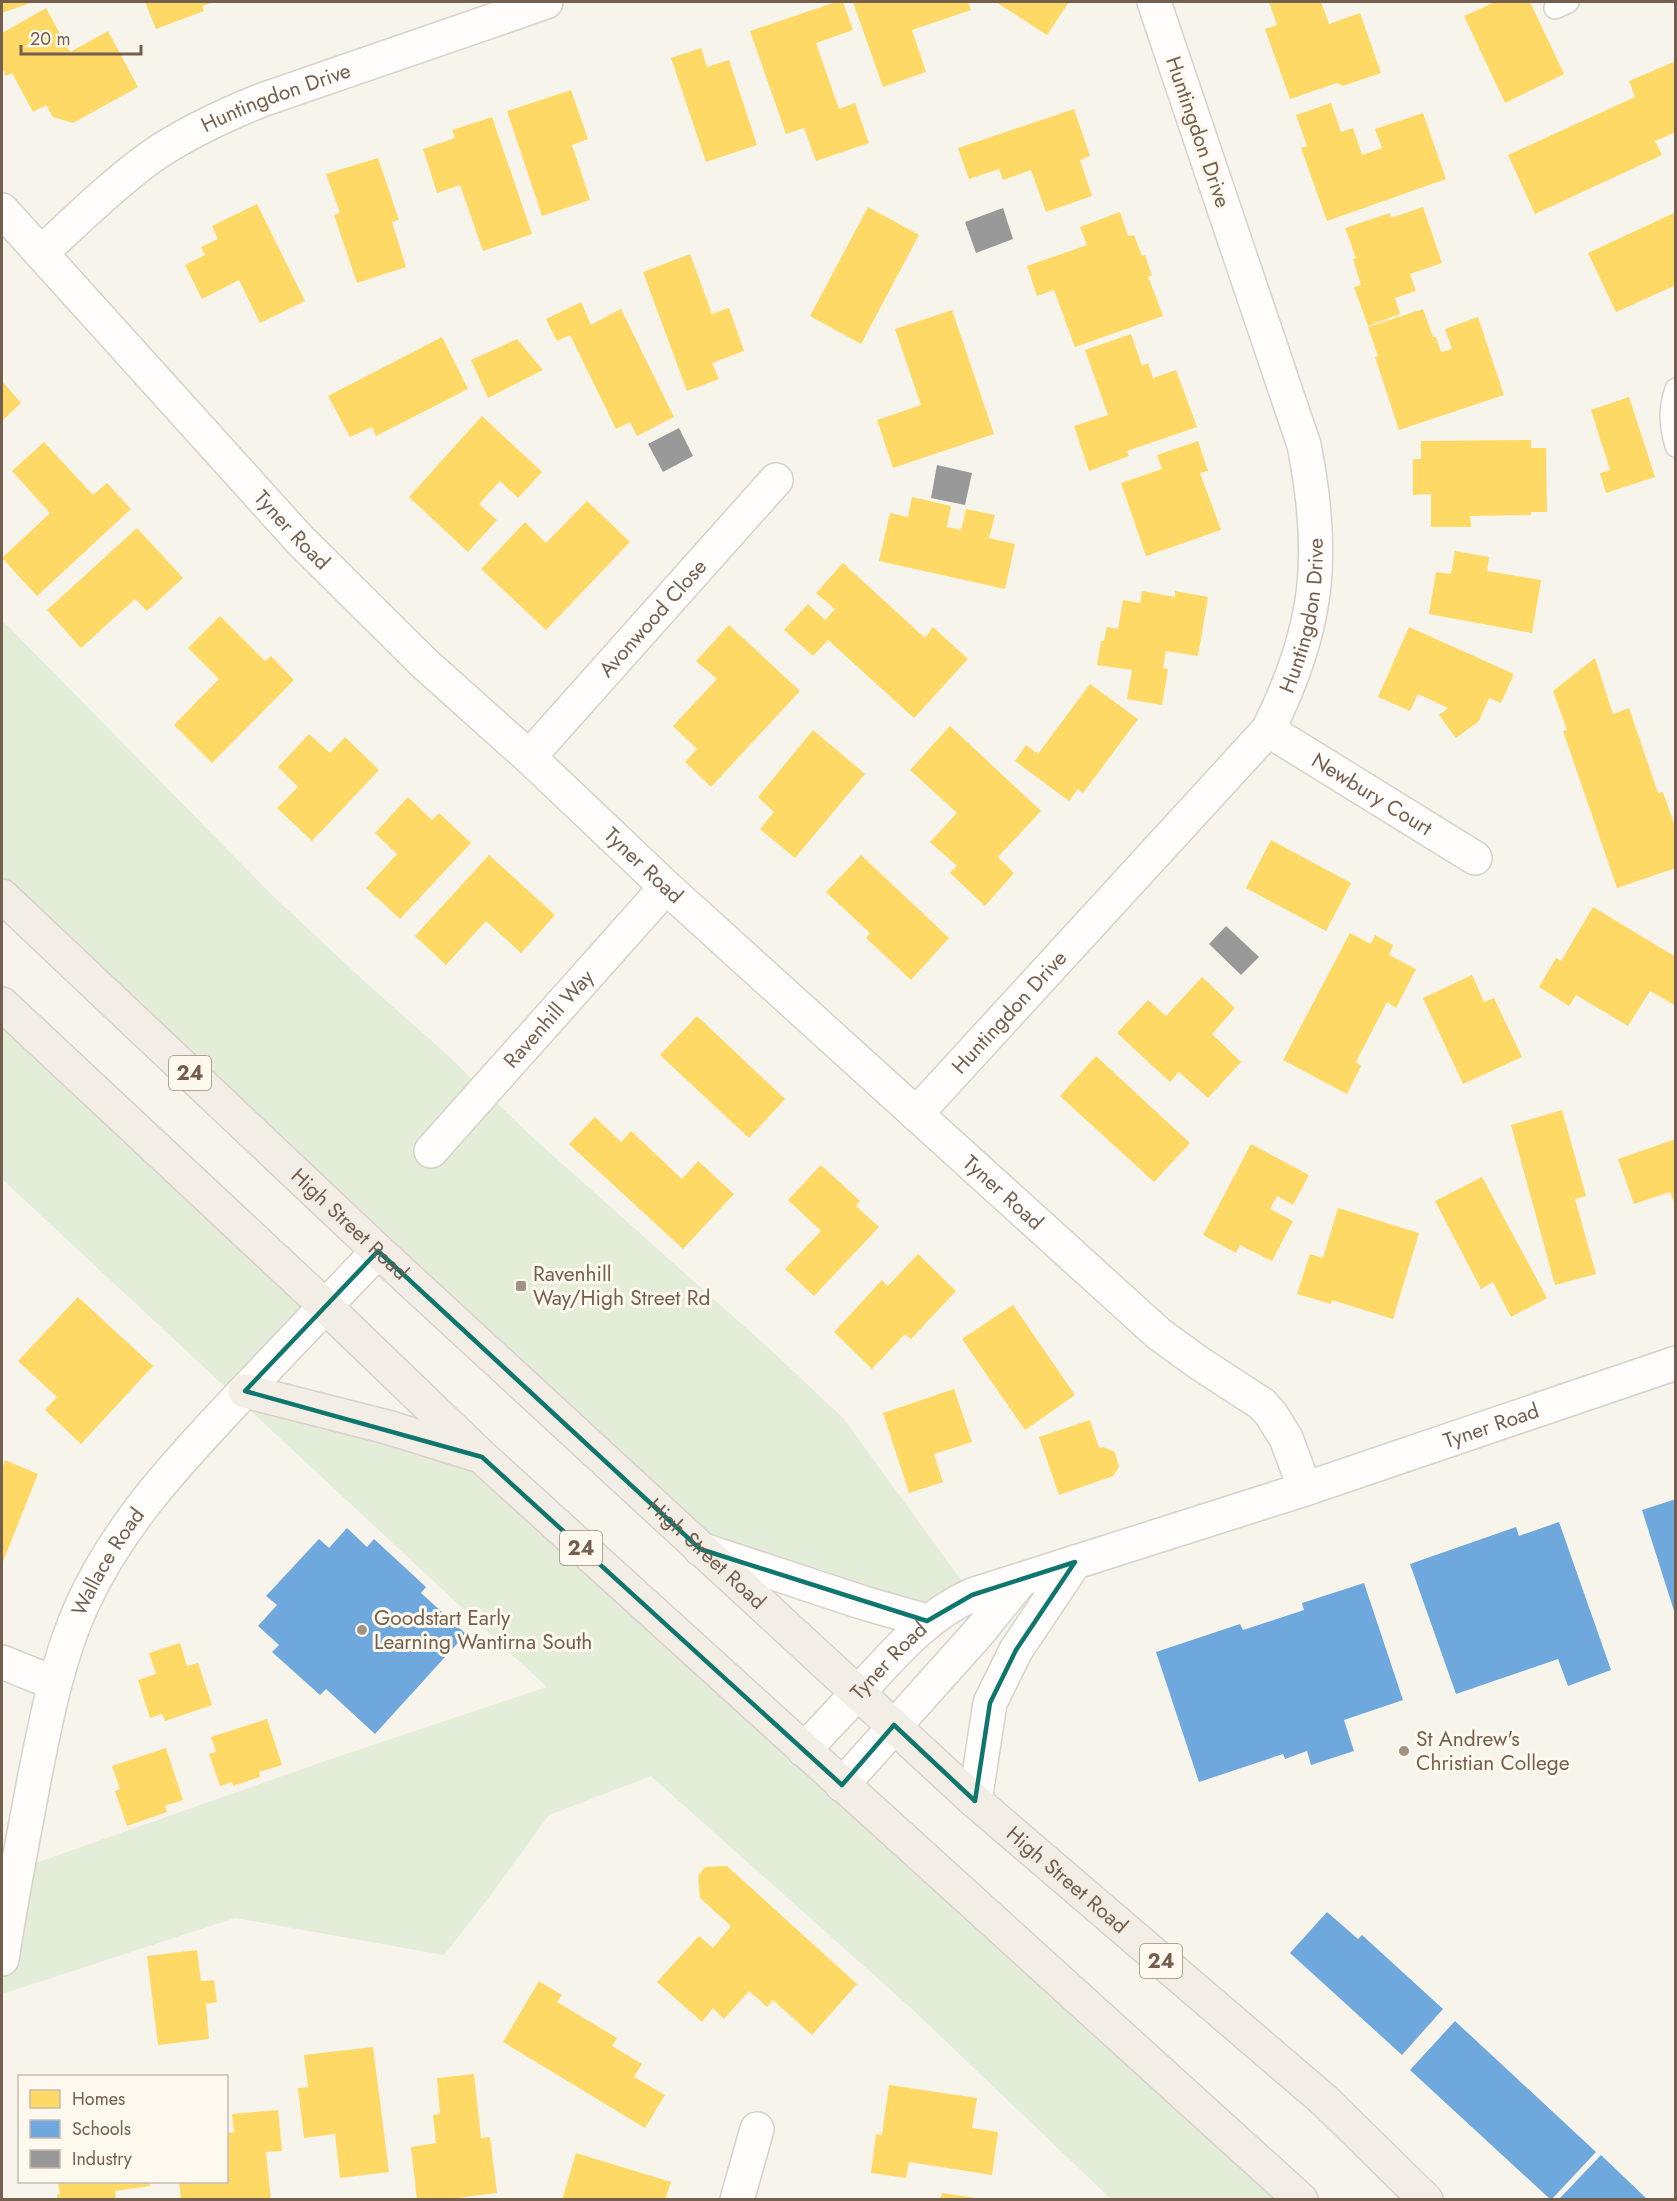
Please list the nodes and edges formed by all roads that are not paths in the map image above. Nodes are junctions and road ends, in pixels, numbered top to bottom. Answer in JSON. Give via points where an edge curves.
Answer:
{"nodes":[{"id":1,"x":546,"y":2,"type":"edge"},
{"id":2,"x":1154,"y":2,"type":"edge"},
{"id":3,"x":2,"y":210,"type":"edge"},
{"id":4,"x":41,"y":253,"type":"junction"},
{"id":5,"x":1676,"y":389,"type":"edge"},
{"id":6,"x":1676,"y":446,"type":"edge"},
{"id":7,"x":776,"y":480,"type":"dead end"},
{"id":8,"x":1268,"y":730,"type":"junction"},
{"id":9,"x":529,"y":757,"type":"junction"},
{"id":10,"x":1475,"y":858,"type":"dead end"},
{"id":11,"x":666,"y":887,"type":"junction"},
{"id":12,"x":2,"y":896,"type":"edge"},
{"id":13,"x":2,"y":1004,"type":"edge"},
{"id":14,"x":916,"y":1114,"type":"junction"},
{"id":15,"x":431,"y":1151,"type":"dead end"},
{"id":16,"x":378,"y":1251,"type":"junction"},
{"id":17,"x":325,"y":1306,"type":"junction"},
{"id":18,"x":1676,"y":1363,"type":"edge"},
{"id":19,"x":244,"y":1391,"type":"junction"},
{"id":20,"x":482,"y":1457,"type":"junction"},
{"id":21,"x":1305,"y":1489,"type":"junction"},
{"id":22,"x":700,"y":1549,"type":"junction"},
{"id":23,"x":1075,"y":1562,"type":"junction"},
{"id":24,"x":1021,"y":1580,"type":"junction"},
{"id":25,"x":927,"y":1621,"type":"junction"},
{"id":26,"x":2,"y":1662,"type":"edge"},
{"id":27,"x":54,"y":1683,"type":"junction"},
{"id":28,"x":858,"y":1692,"type":"junction"},
{"id":29,"x":894,"y":1725,"type":"junction"},
{"id":30,"x":804,"y":1750,"type":"junction"},
{"id":31,"x":842,"y":1785,"type":"junction"},
{"id":32,"x":975,"y":1802,"type":"junction"},
{"id":33,"x":2,"y":1959,"type":"edge"},
{"id":34,"x":758,"y":2129,"type":"dead end"},
{"id":35,"x":737,"y":2199,"type":"edge"},
{"id":36,"x":1301,"y":2199,"type":"edge"},
{"id":37,"x":1426,"y":2199,"type":"edge"}],
"edges":[{"from":1,"to":4,"type":"street","name":"Huntingdon Drive","via":[[228,114],[149,159]]},
{"from":2,"to":8,"type":"street","name":"Huntingdon Drive","via":[[1304,445],[1311,483],[1317,554],[1308,623],[1298,662]]},
{"from":3,"to":4,"type":"street","name":"Tyner Road"},
{"from":4,"to":9,"type":"street","name":"Tyner Road","via":[[300,540],[424,663]]},
{"from":5,"to":6,"type":"lane","via":[[1670,413]]},
{"from":7,"to":9,"type":"street","name":"Avonwood Close"},
{"from":8,"to":10,"type":"street","name":"Newbury Court"},
{"from":8,"to":14,"type":"street","name":"Huntingdon Drive"},
{"from":9,"to":11,"type":"street","name":"Tyner Road"},
{"from":11,"to":14,"type":"street","name":"Tyner Road"},
{"from":11,"to":15,"type":"street","name":"Ravenhill Way"},
{"from":12,"to":16,"type":"main road","name":"High Street Road","number":"24"},
{"from":13,"to":17,"type":"main road","number":"24"},
{"from":14,"to":21,"type":"street","name":"Tyner Road","via":[[1159,1334],[1262,1404],[1286,1438]]},
{"from":16,"to":17,"type":"street","name":"Wallace Road"},
{"from":16,"to":22,"type":"main road","name":"High Street Road","number":"24"},
{"from":17,"to":19,"type":"street","name":"Wallace Road"},
{"from":17,"to":20,"type":"main road","number":"24"},
{"from":18,"to":21,"type":"street","name":"Tyner Road"},
{"from":19,"to":20,"type":"main road","via":[[387,1427]]},
{"from":19,"to":27,"type":"street","name":"Wallace Road","via":[[139,1508],[118,1540],[83,1604]]},
{"from":20,"to":30,"type":"main road","number":"24"},
{"from":21,"to":23,"type":"street","name":"Tyner Road"},
{"from":22,"to":25,"type":"street"},
{"from":22,"to":28,"type":"main road","name":"High Street Road","number":"24"},
{"from":23,"to":24,"type":"street","name":"Tyner Road"},
{"from":23,"to":32,"type":"street","via":[[1016,1650],[990,1704]]},
{"from":24,"to":25,"type":"street","name":"Tyner Road","via":[[955,1602]]},
{"from":24,"to":29,"type":"street"},
{"from":25,"to":28,"type":"street","name":"Tyner Road"},
{"from":26,"to":27,"type":"street"},
{"from":27,"to":33,"type":"street","name":"Wallace Road"},
{"from":28,"to":29,"type":"main road","name":"High Street Road","number":"24"},
{"from":28,"to":30,"type":"street","name":"Tyner Road"},
{"from":29,"to":31,"type":"street"},
{"from":29,"to":32,"type":"main road","name":"High Street Road","number":"24"},
{"from":30,"to":31,"type":"main road","number":"24"},
{"from":31,"to":36,"type":"main road","number":"24"},
{"from":32,"to":37,"type":"main road","name":"High Street Road","number":"24","via":[[1324,2100]]},
{"from":34,"to":35,"type":"street"}]}
